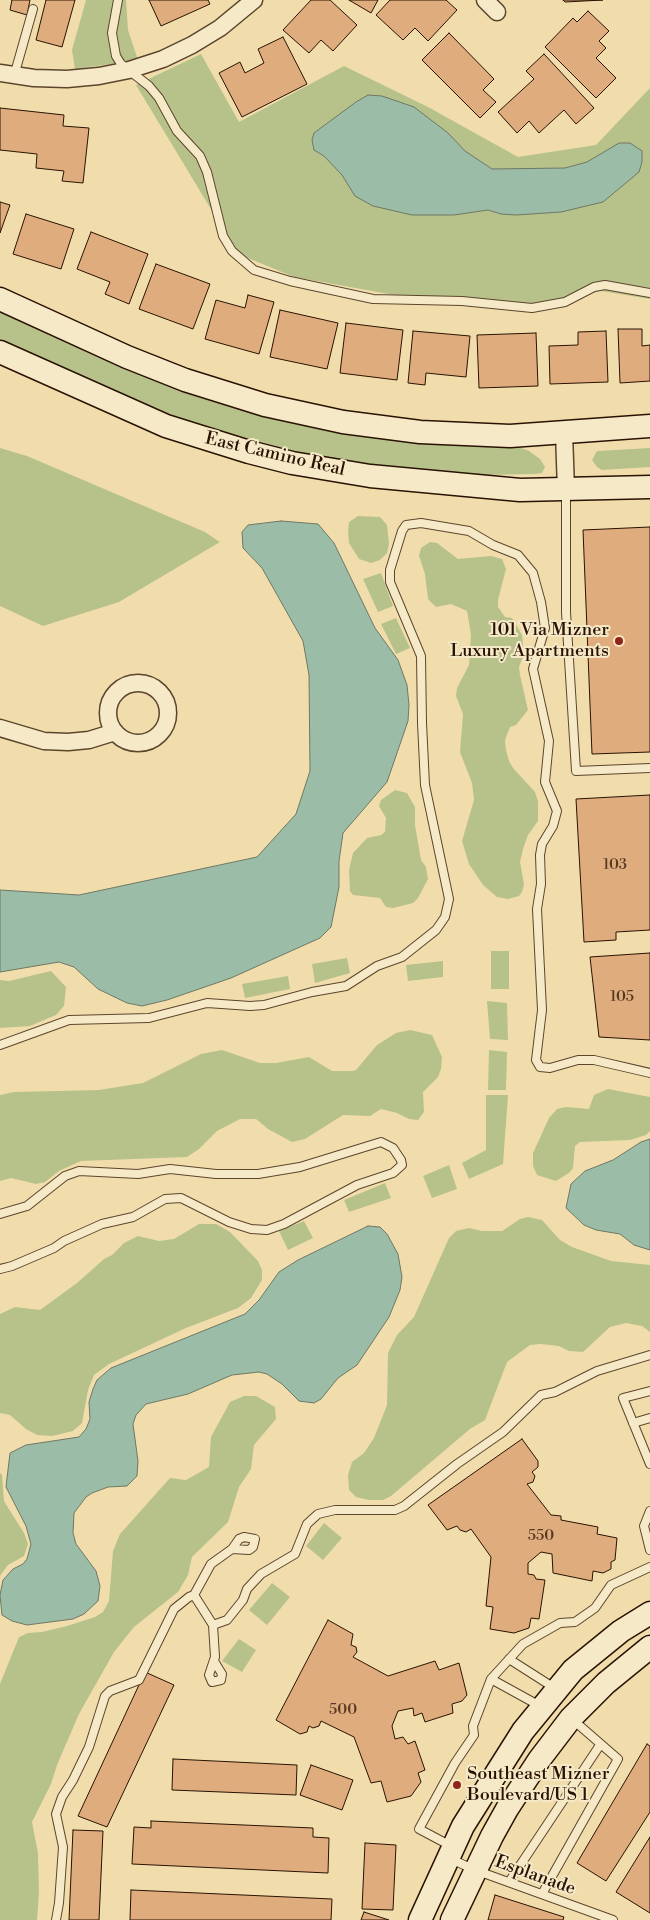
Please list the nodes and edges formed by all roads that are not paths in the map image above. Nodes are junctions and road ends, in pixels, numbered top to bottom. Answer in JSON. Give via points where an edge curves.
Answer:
{"nodes":[{"id":1,"x":118,"y":0,"type":"edge"},
{"id":2,"x":254,"y":0,"type":"edge"},
{"id":3,"x":32,"y":9,"type":"dead end"},
{"id":4,"x":129,"y":70,"type":"junction"},
{"id":5,"x":7,"y":75,"type":"edge"},
{"id":6,"x":650,"y":293,"type":"edge"},
{"id":7,"x":0,"y":299,"type":"edge"},
{"id":8,"x":0,"y":352,"type":"edge"},
{"id":9,"x":650,"y":426,"type":"edge"},
{"id":10,"x":564,"y":433,"type":"junction"},
{"id":11,"x":650,"y":487,"type":"edge"},
{"id":12,"x":566,"y":490,"type":"junction"},
{"id":13,"x":0,"y":728,"type":"edge"},
{"id":14,"x":114,"y":732,"type":"dead end"},
{"id":15,"x":650,"y":768,"type":"edge"},
{"id":16,"x":0,"y":1045,"type":"edge"},
{"id":17,"x":650,"y":1073,"type":"edge"},
{"id":18,"x":0,"y":1214,"type":"edge"},
{"id":19,"x":0,"y":1269,"type":"edge"},
{"id":20,"x":650,"y":1355,"type":"edge"},
{"id":21,"x":650,"y":1391,"type":"edge"},
{"id":22,"x":650,"y":1418,"type":"edge"},
{"id":23,"x":633,"y":1423,"type":"junction"},
{"id":24,"x":650,"y":1464,"type":"edge"},
{"id":25,"x":650,"y":1511,"type":"edge"},
{"id":26,"x":232,"y":1549,"type":"dead end"},
{"id":27,"x":650,"y":1550,"type":"edge"},
{"id":28,"x":650,"y":1567,"type":"edge"},
{"id":29,"x":194,"y":1595,"type":"junction"},
{"id":30,"x":650,"y":1613,"type":"edge"},
{"id":31,"x":213,"y":1625,"type":"junction"},
{"id":32,"x":650,"y":1647,"type":"edge"},
{"id":33,"x":509,"y":1659,"type":"junction"},
{"id":34,"x":214,"y":1661,"type":"dead end"},
{"id":35,"x":491,"y":1678,"type":"junction"},
{"id":36,"x":557,"y":1690,"type":"junction"},
{"id":37,"x":543,"y":1708,"type":"junction"},
{"id":38,"x":571,"y":1718,"type":"junction"},
{"id":39,"x":600,"y":1744,"type":"junction"},
{"id":40,"x":450,"y":1852,"type":"junction"},
{"id":41,"x":475,"y":1870,"type":"junction"},
{"id":42,"x":509,"y":1882,"type":"junction"},
{"id":43,"x":542,"y":1894,"type":"junction"},
{"id":44,"x":56,"y":1920,"type":"edge"},
{"id":45,"x":420,"y":1920,"type":"edge"},
{"id":46,"x":452,"y":1920,"type":"edge"},
{"id":47,"x":613,"y":1920,"type":"edge"}],
"edges":[{"from":1,"to":4,"type":"lane","via":[[113,46],[116,56]]},
{"from":2,"to":4,"type":"street","via":[[220,28],[192,45]]},
{"from":3,"to":5,"type":"lane"},
{"from":4,"to":5,"type":"street","via":[[67,79]]},
{"from":4,"to":6,"type":"lane","via":[[159,98],[177,131],[200,156],[223,236],[232,251],[254,270],[290,282],[373,299],[462,301],[532,308],[565,302],[605,285]]},
{"from":7,"to":10,"type":"street","via":[[154,368],[265,405],[343,422],[420,432],[510,436]]},
{"from":8,"to":12,"type":"street","name":"East Camino Real","via":[[166,426],[292,463],[408,481],[520,490]]},
{"from":9,"to":10,"type":"street"},
{"from":10,"to":12,"type":"street"},
{"from":11,"to":12,"type":"street","name":"East Camino Real"},
{"from":12,"to":15,"type":"lane","via":[[566,612],[576,771]]},
{"from":13,"to":14,"type":"street","via":[[44,740],[68,742],[89,740]]},
{"from":16,"to":17,"type":"lane","via":[[69,1020],[149,1018],[207,1003],[264,1005],[346,986],[377,966],[402,957],[436,930],[445,917],[449,899],[425,785],[421,656],[390,582],[390,570],[402,531],[406,525],[421,523],[469,531],[518,555],[533,573],[541,602],[545,628],[533,669],[549,741],[546,782],[557,811],[540,855],[537,909],[542,1010],[536,1060],[540,1067],[550,1068],[578,1060],[594,1060]]},
{"from":18,"to":19,"type":"lane","via":[[27,1206],[65,1176],[79,1171],[138,1174],[170,1169],[258,1174],[300,1167],[381,1142],[393,1148],[402,1166],[267,1230],[229,1222],[181,1198],[165,1199],[133,1216],[102,1224],[54,1248]]},
{"from":20,"to":31,"type":"lane","via":[[597,1370],[555,1392],[540,1395],[503,1432],[404,1506],[395,1510],[335,1510],[318,1514],[307,1524],[295,1554],[261,1574],[227,1620]]},
{"from":21,"to":23,"type":"lane","via":[[623,1398]]},
{"from":22,"to":23,"type":"lane"},
{"from":23,"to":24,"type":"lane"},
{"from":25,"to":27,"type":"lane","via":[[644,1526]]},
{"from":26,"to":29,"type":"lane","via":[[211,1564]]},
{"from":28,"to":33,"type":"lane","via":[[611,1585],[595,1608],[575,1622],[560,1623],[523,1644]]},
{"from":29,"to":31,"type":"lane"},
{"from":29,"to":44,"type":"lane","via":[[174,1608],[138,1680],[110,1691],[100,1704],[89,1747],[56,1814],[63,1847]]},
{"from":30,"to":36,"type":"street","via":[[598,1648],[573,1670]]},
{"from":31,"to":34,"type":"lane"},
{"from":32,"to":38,"type":"street","via":[[606,1683]]},
{"from":33,"to":35,"type":"lane"},
{"from":33,"to":36,"type":"lane"},
{"from":35,"to":37,"type":"lane"},
{"from":35,"to":40,"type":"lane","name":"Esplanade","via":[[473,1726],[474,1735],[419,1829]]},
{"from":36,"to":37,"type":"street"},
{"from":37,"to":40,"type":"street","via":[[523,1731]]},
{"from":38,"to":39,"type":"lane"},
{"from":38,"to":41,"type":"street","via":[[507,1809]]},
{"from":39,"to":42,"type":"lane"},
{"from":39,"to":43,"type":"lane","via":[[618,1759]]},
{"from":40,"to":41,"type":"lane","name":"Esplanade"},
{"from":40,"to":45,"type":"street"},
{"from":41,"to":42,"type":"lane","name":"Esplanade"},
{"from":41,"to":46,"type":"street"},
{"from":42,"to":43,"type":"lane","name":"Esplanade"},
{"from":43,"to":47,"type":"lane","name":"Esplanade"}]}
